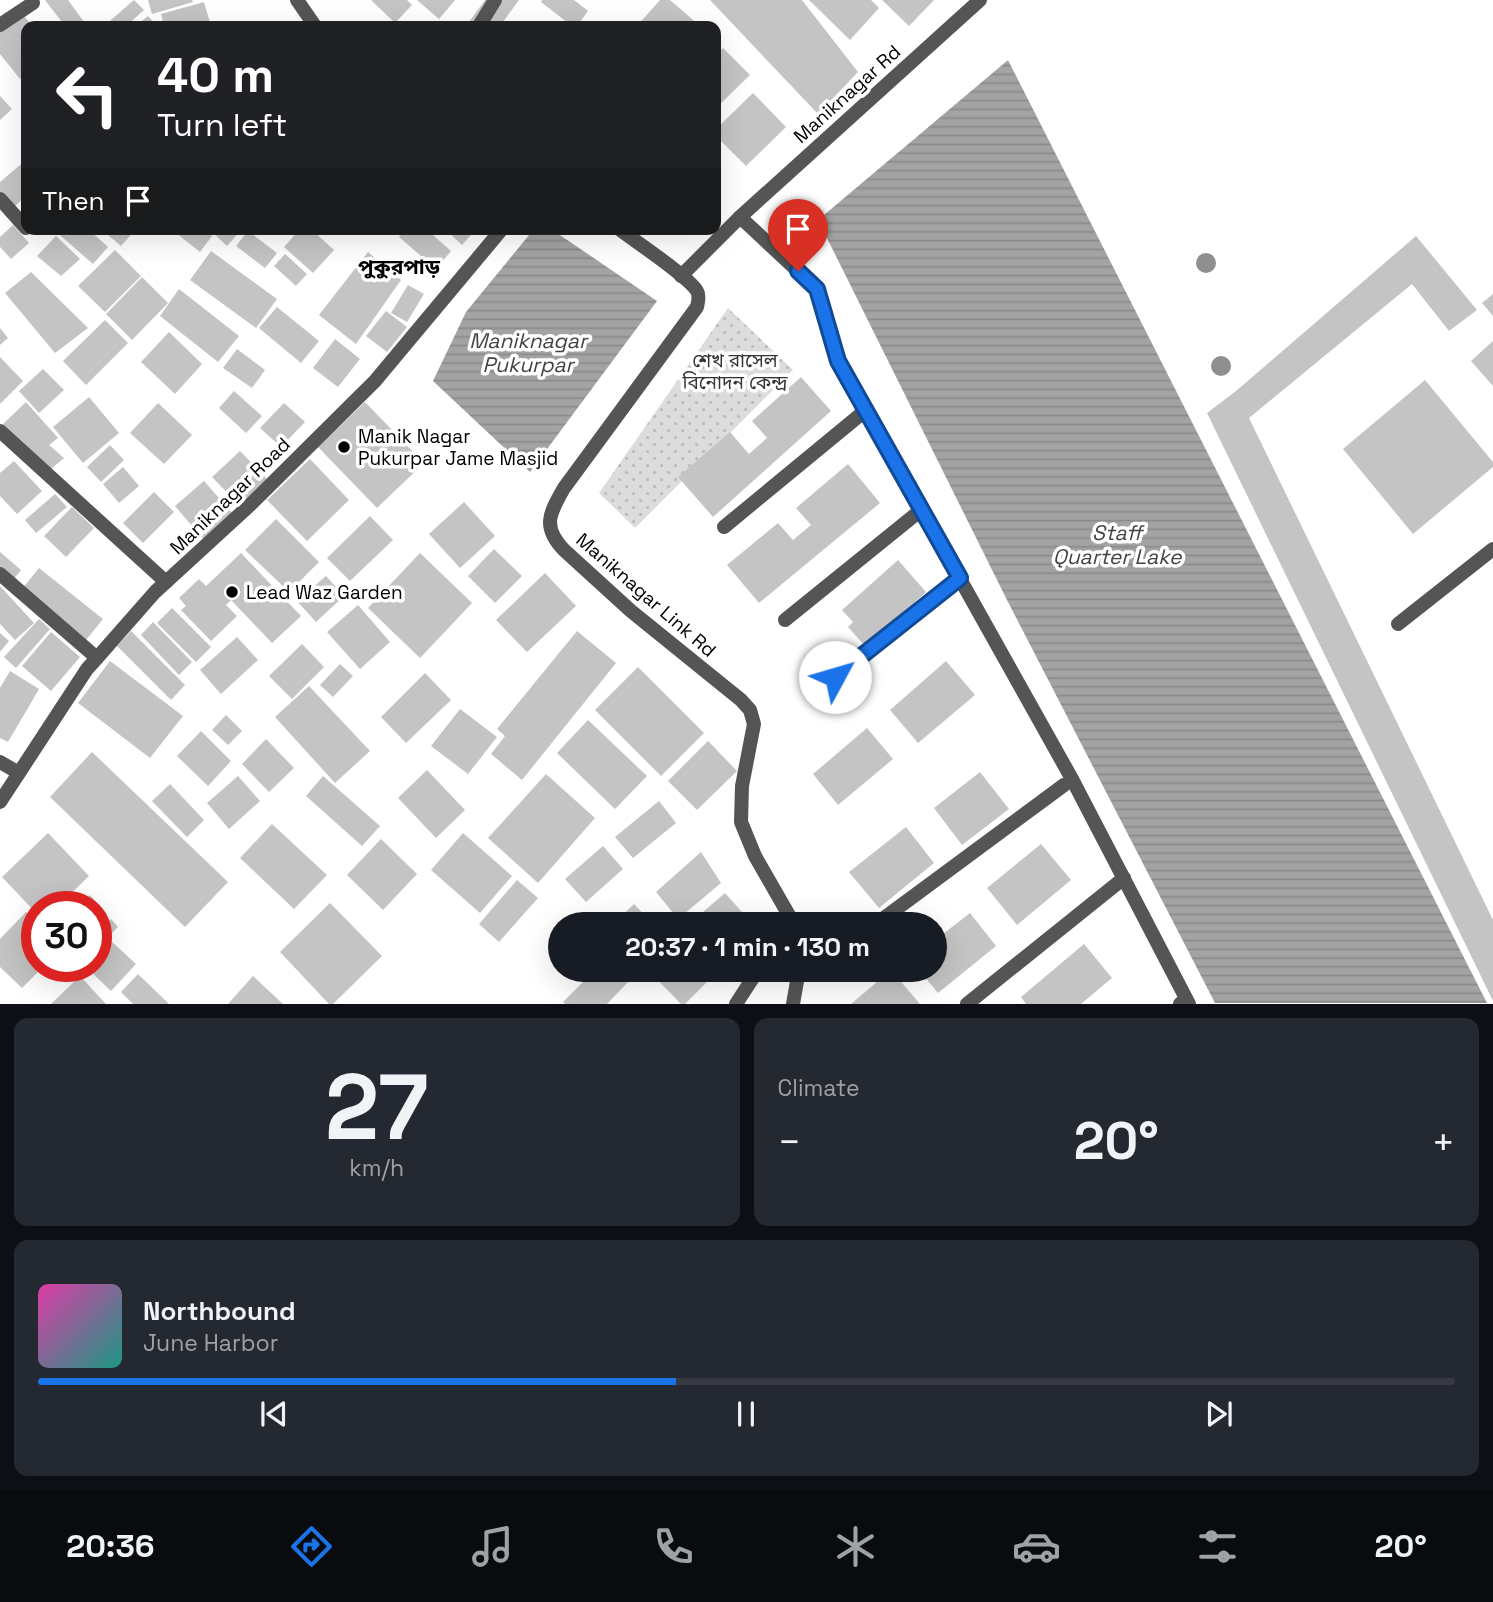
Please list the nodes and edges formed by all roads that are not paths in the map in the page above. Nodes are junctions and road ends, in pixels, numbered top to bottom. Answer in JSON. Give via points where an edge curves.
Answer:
{"nodes":[{"id":1,"x":297,"y":0,"type":"edge"},
{"id":2,"x":495,"y":0,"type":"edge"},
{"id":3,"x":980,"y":0,"type":"edge"},
{"id":4,"x":33,"y":4,"type":"dead end"},
{"id":5,"x":312,"y":21,"type":"edge"},
{"id":6,"x":482,"y":21,"type":"edge"},
{"id":7,"x":0,"y":25,"type":"edge"},
{"id":8,"x":0,"y":199,"type":"edge"},
{"id":9,"x":740,"y":217,"type":"junction"},
{"id":10,"x":21,"y":222,"type":"edge"},
{"id":11,"x":497,"y":235,"type":"edge"},
{"id":12,"x":628,"y":235,"type":"edge"},
{"id":13,"x":681,"y":276,"type":"junction"},
{"id":14,"x":866,"y":410,"type":"junction"},
{"id":15,"x":0,"y":431,"type":"edge"},
{"id":16,"x":921,"y":510,"type":"junction"},
{"id":17,"x":724,"y":527,"type":"dead end"},
{"id":18,"x":1493,"y":549,"type":"edge"},
{"id":19,"x":0,"y":575,"type":"edge"},
{"id":20,"x":960,"y":578,"type":"junction"},
{"id":21,"x":166,"y":582,"type":"junction"},
{"id":22,"x":785,"y":620,"type":"dead end"},
{"id":23,"x":1398,"y":624,"type":"dead end"},
{"id":24,"x":97,"y":657,"type":"junction"},
{"id":25,"x":835,"y":677,"type":"dead end"},
{"id":26,"x":0,"y":762,"type":"edge"},
{"id":27,"x":19,"y":773,"type":"junction"},
{"id":28,"x":1064,"y":785,"type":"dead end"},
{"id":29,"x":0,"y":802,"type":"edge"},
{"id":30,"x":1124,"y":878,"type":"junction"},
{"id":31,"x":786,"y":912,"type":"edge"},
{"id":32,"x":892,"y":912,"type":"edge"},
{"id":33,"x":750,"y":982,"type":"edge"},
{"id":34,"x":797,"y":982,"type":"edge"},
{"id":35,"x":1185,"y":1002,"type":"edge"},
{"id":36,"x":736,"y":1003,"type":"edge"},
{"id":37,"x":793,"y":1003,"type":"edge"},
{"id":38,"x":967,"y":1003,"type":"edge"}],
"edges":[{"from":1,"to":5,"type":"street"},
{"from":2,"to":6,"type":"street"},
{"from":3,"to":9,"type":"street","name":"Maniknagar Rd"},
{"from":4,"to":7,"type":"street"},
{"from":8,"to":10,"type":"street"},
{"from":9,"to":13,"type":"street","name":"Maniknagar Rd"},
{"from":9,"to":14,"type":"street","via":[[817,289],[838,361]]},
{"from":11,"to":21,"type":"street","name":"Maniknagar Road","via":[[375,381]]},
{"from":12,"to":13,"type":"street"},
{"from":13,"to":31,"type":"street","name":"Maniknagar Link Rd","via":[[698,292],[697,307],[564,488],[548,528],[564,551],[750,710],[754,724],[741,786],[741,822]]},
{"from":14,"to":16,"type":"street"},
{"from":14,"to":17,"type":"street"},
{"from":15,"to":21,"type":"street"},
{"from":16,"to":20,"type":"street"},
{"from":16,"to":22,"type":"street"},
{"from":18,"to":23,"type":"street"},
{"from":19,"to":24,"type":"street"},
{"from":20,"to":25,"type":"street"},
{"from":20,"to":30,"type":"street"},
{"from":21,"to":24,"type":"street","name":"Maniknagar Road"},
{"from":24,"to":27,"type":"street","name":"Maniknagar Road"},
{"from":26,"to":27,"type":"street"},
{"from":27,"to":29,"type":"street","name":"Maniknagar Road"},
{"from":28,"to":32,"type":"street"},
{"from":30,"to":35,"type":"street"},
{"from":30,"to":38,"type":"street"},
{"from":33,"to":36,"type":"street"},
{"from":34,"to":37,"type":"street"}]}
